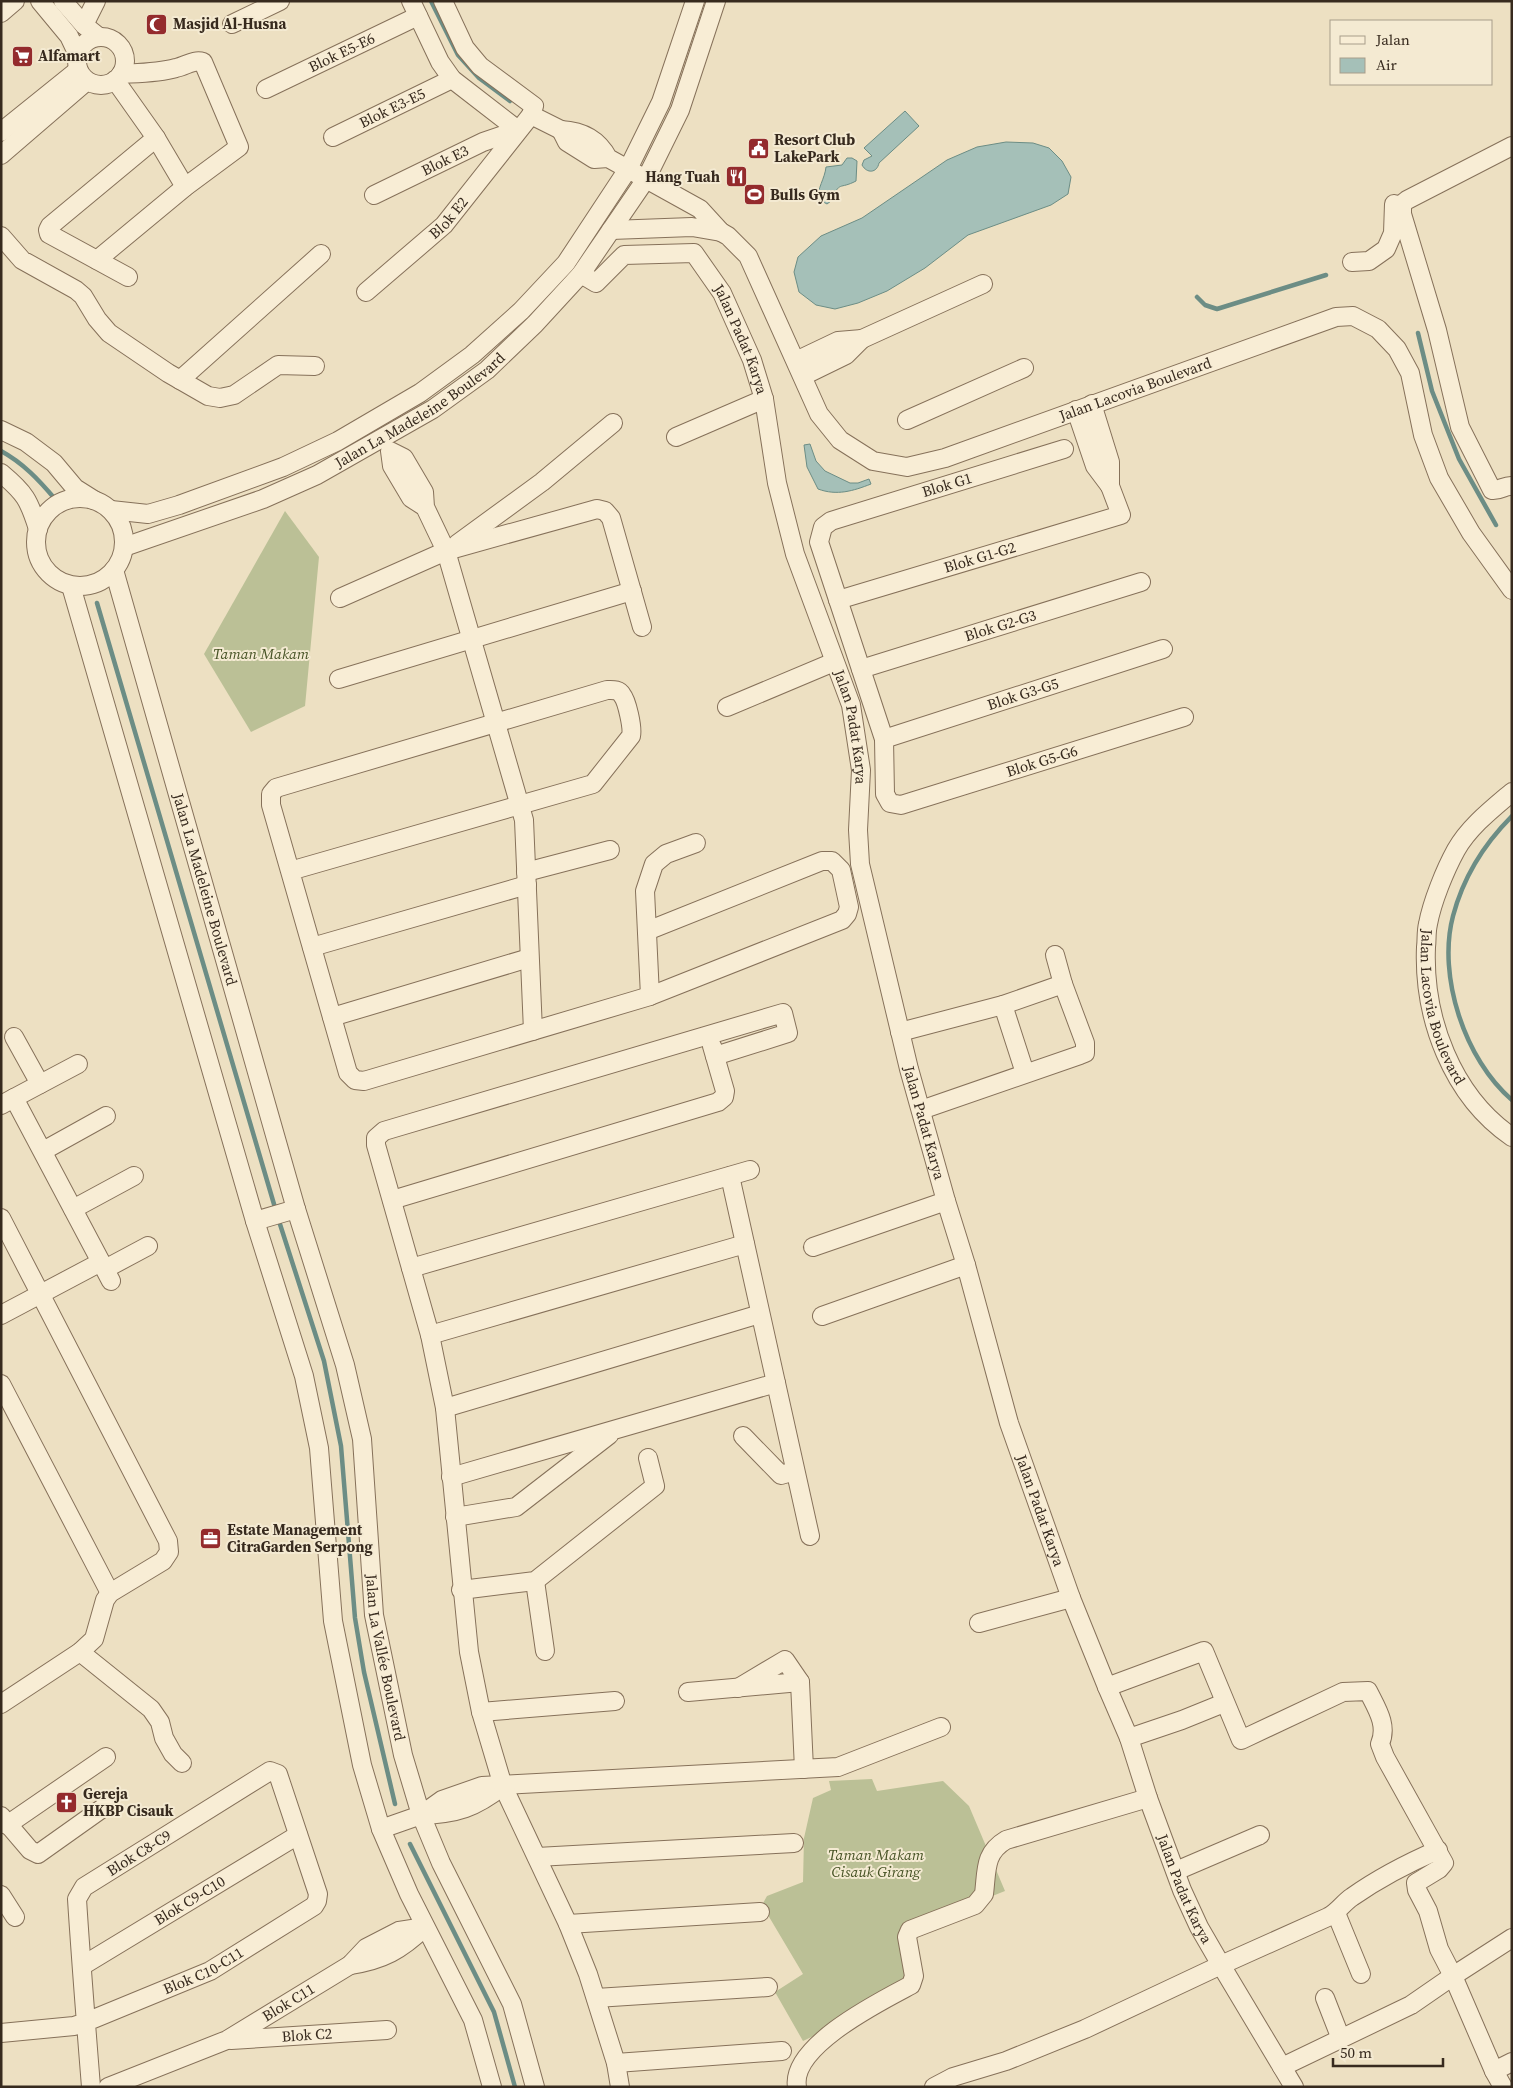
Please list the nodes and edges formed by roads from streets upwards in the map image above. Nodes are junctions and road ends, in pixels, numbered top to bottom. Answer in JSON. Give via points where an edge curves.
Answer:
{"nodes":[{"id":1,"x":15,"y":1,"type":"edge"},
{"id":2,"x":40,"y":1,"type":"edge"},
{"id":3,"x":63,"y":1,"type":"edge"},
{"id":4,"x":96,"y":1,"type":"edge"},
{"id":5,"x":280,"y":1,"type":"edge"},
{"id":6,"x":443,"y":1,"type":"edge"},
{"id":7,"x":695,"y":1,"type":"edge"},
{"id":8,"x":716,"y":1,"type":"edge"},
{"id":9,"x":414,"y":8,"type":"edge"},
{"id":10,"x":1,"y":12,"type":"edge"},
{"id":11,"x":232,"y":24,"type":"dead end"},
{"id":12,"x":84,"y":26,"type":"junction"},
{"id":13,"x":99,"y":37,"type":"junction"},
{"id":14,"x":81,"y":68,"type":"junction"},
{"id":15,"x":118,"y":77,"type":"junction"},
{"id":16,"x":452,"y":79,"type":"junction"},
{"id":17,"x":266,"y":89,"type":"dead end"},
{"id":18,"x":532,"y":111,"type":"junction"},
{"id":19,"x":518,"y":130,"type":"junction"},
{"id":20,"x":1,"y":132,"type":"edge"},
{"id":21,"x":333,"y":137,"type":"dead end"},
{"id":22,"x":156,"y":138,"type":"junction"},
{"id":23,"x":1512,"y":146,"type":"edge"},
{"id":24,"x":1,"y":155,"type":"edge"},
{"id":25,"x":628,"y":169,"type":"junction"},
{"id":26,"x":646,"y":179,"type":"junction"},
{"id":27,"x":185,"y":187,"type":"junction"},
{"id":28,"x":374,"y":195,"type":"dead end"},
{"id":29,"x":1402,"y":204,"type":"junction"},
{"id":30,"x":611,"y":230,"type":"junction"},
{"id":31,"x":721,"y":232,"type":"junction"},
{"id":32,"x":1,"y":236,"type":"edge"},
{"id":33,"x":321,"y":254,"type":"dead end"},
{"id":34,"x":97,"y":260,"type":"junction"},
{"id":35,"x":1352,"y":262,"type":"dead end"},
{"id":36,"x":582,"y":274,"type":"junction"},
{"id":37,"x":128,"y":277,"type":"dead end"},
{"id":38,"x":983,"y":284,"type":"dead end"},
{"id":39,"x":366,"y":292,"type":"dead end"},
{"id":40,"x":315,"y":366,"type":"dead end"},
{"id":41,"x":799,"y":368,"type":"junction"},
{"id":42,"x":1024,"y":368,"type":"dead end"},
{"id":43,"x":180,"y":380,"type":"junction"},
{"id":44,"x":764,"y":399,"type":"junction"},
{"id":45,"x":1084,"y":407,"type":"junction"},
{"id":46,"x":907,"y":420,"type":"dead end"},
{"id":47,"x":372,"y":421,"type":"junction"},
{"id":48,"x":613,"y":423,"type":"dead end"},
{"id":49,"x":1,"y":430,"type":"edge"},
{"id":50,"x":676,"y":437,"type":"dead end"},
{"id":51,"x":387,"y":445,"type":"junction"},
{"id":52,"x":1064,"y":449,"type":"dead end"},
{"id":53,"x":1,"y":474,"type":"edge"},
{"id":54,"x":1512,"y":486,"type":"edge"},
{"id":55,"x":95,"y":501,"type":"junction"},
{"id":56,"x":111,"y":510,"type":"junction"},
{"id":57,"x":38,"y":529,"type":"junction"},
{"id":58,"x":124,"y":547,"type":"junction"},
{"id":59,"x":446,"y":552,"type":"junction"},
{"id":60,"x":114,"y":570,"type":"junction"},
{"id":61,"x":1141,"y":582,"type":"dead end"},
{"id":62,"x":72,"y":586,"type":"junction"},
{"id":63,"x":1512,"y":590,"type":"edge"},
{"id":64,"x":632,"y":591,"type":"junction"},
{"id":65,"x":340,"y":598,"type":"dead end"},
{"id":66,"x":838,"y":600,"type":"junction"},
{"id":67,"x":642,"y":627,"type":"dead end"},
{"id":68,"x":472,"y":639,"type":"junction"},
{"id":69,"x":1162,"y":649,"type":"dead end"},
{"id":70,"x":834,"y":662,"type":"junction"},
{"id":71,"x":861,"y":669,"type":"junction"},
{"id":72,"x":339,"y":679,"type":"dead end"},
{"id":73,"x":727,"y":707,"type":"dead end"},
{"id":74,"x":1184,"y":717,"type":"dead end"},
{"id":75,"x":496,"y":723,"type":"junction"},
{"id":76,"x":884,"y":739,"type":"junction"},
{"id":77,"x":1512,"y":792,"type":"edge"},
{"id":78,"x":519,"y":805,"type":"junction"},
{"id":79,"x":696,"y":843,"type":"dead end"},
{"id":80,"x":610,"y":850,"type":"dead end"},
{"id":81,"x":290,"y":871,"type":"junction"},
{"id":82,"x":526,"y":878,"type":"junction"},
{"id":83,"x":647,"y":931,"type":"junction"},
{"id":84,"x":312,"y":947,"type":"junction"},
{"id":85,"x":1055,"y":955,"type":"dead end"},
{"id":86,"x":530,"y":958,"type":"junction"},
{"id":87,"x":1063,"y":984,"type":"junction"},
{"id":88,"x":650,"y":996,"type":"junction"},
{"id":89,"x":1003,"y":1005,"type":"junction"},
{"id":90,"x":332,"y":1017,"type":"junction"},
{"id":91,"x":533,"y":1031,"type":"junction"},
{"id":92,"x":900,"y":1032,"type":"junction"},
{"id":93,"x":710,"y":1036,"type":"junction"},
{"id":94,"x":14,"y":1037,"type":"dead end"},
{"id":95,"x":715,"y":1056,"type":"junction"},
{"id":96,"x":78,"y":1064,"type":"dead end"},
{"id":97,"x":1025,"y":1073,"type":"junction"},
{"id":98,"x":40,"y":1084,"type":"junction"},
{"id":99,"x":8,"y":1101,"type":"edge"},
{"id":100,"x":921,"y":1110,"type":"junction"},
{"id":101,"x":106,"y":1116,"type":"dead end"},
{"id":102,"x":1512,"y":1137,"type":"edge"},
{"id":103,"x":43,"y":1151,"type":"junction"},
{"id":104,"x":750,"y":1170,"type":"dead end"},
{"id":105,"x":134,"y":1176,"type":"dead end"},
{"id":106,"x":730,"y":1176,"type":"junction"},
{"id":107,"x":392,"y":1200,"type":"junction"},
{"id":108,"x":946,"y":1201,"type":"junction"},
{"id":109,"x":74,"y":1209,"type":"junction"},
{"id":110,"x":296,"y":1209,"type":"junction"},
{"id":111,"x":1,"y":1218,"type":"edge"},
{"id":112,"x":255,"y":1221,"type":"junction"},
{"id":113,"x":745,"y":1244,"type":"junction"},
{"id":114,"x":148,"y":1246,"type":"dead end"},
{"id":115,"x":813,"y":1248,"type":"dead end"},
{"id":116,"x":966,"y":1265,"type":"junction"},
{"id":117,"x":411,"y":1268,"type":"junction"},
{"id":118,"x":106,"y":1270,"type":"junction"},
{"id":119,"x":42,"y":1294,"type":"junction"},
{"id":120,"x":760,"y":1314,"type":"junction"},
{"id":121,"x":1,"y":1315,"type":"edge"},
{"id":122,"x":822,"y":1316,"type":"dead end"},
{"id":123,"x":430,"y":1335,"type":"junction"},
{"id":124,"x":776,"y":1383,"type":"junction"},
{"id":125,"x":1,"y":1384,"type":"edge"},
{"id":126,"x":444,"y":1408,"type":"junction"},
{"id":127,"x":617,"y":1429,"type":"junction"},
{"id":128,"x":743,"y":1436,"type":"dead end"},
{"id":129,"x":648,"y":1458,"type":"dead end"},
{"id":130,"x":795,"y":1471,"type":"junction"},
{"id":131,"x":451,"y":1477,"type":"junction"},
{"id":132,"x":455,"y":1517,"type":"junction"},
{"id":133,"x":810,"y":1536,"type":"dead end"},
{"id":134,"x":535,"y":1581,"type":"junction"},
{"id":135,"x":461,"y":1590,"type":"junction"},
{"id":136,"x":110,"y":1593,"type":"junction"},
{"id":137,"x":1071,"y":1598,"type":"junction"},
{"id":138,"x":979,"y":1623,"type":"dead end"},
{"id":139,"x":545,"y":1651,"type":"dead end"},
{"id":140,"x":80,"y":1652,"type":"junction"},
{"id":141,"x":800,"y":1682,"type":"junction"},
{"id":142,"x":1107,"y":1687,"type":"junction"},
{"id":143,"x":738,"y":1688,"type":"junction"},
{"id":144,"x":688,"y":1692,"type":"dead end"},
{"id":145,"x":615,"y":1701,"type":"dead end"},
{"id":146,"x":1224,"y":1702,"type":"junction"},
{"id":147,"x":1,"y":1704,"type":"edge"},
{"id":148,"x":481,"y":1712,"type":"junction"},
{"id":149,"x":942,"y":1726,"type":"dead end"},
{"id":150,"x":1130,"y":1738,"type":"junction"},
{"id":151,"x":106,"y":1757,"type":"dead end"},
{"id":152,"x":182,"y":1763,"type":"dead end"},
{"id":153,"x":804,"y":1769,"type":"junction"},
{"id":154,"x":504,"y":1786,"type":"junction"},
{"id":155,"x":1148,"y":1798,"type":"junction"},
{"id":156,"x":107,"y":1805,"type":"dead end"},
{"id":157,"x":421,"y":1815,"type":"junction"},
{"id":158,"x":4,"y":1820,"type":"edge"},
{"id":159,"x":381,"y":1830,"type":"junction"},
{"id":160,"x":298,"y":1835,"type":"junction"},
{"id":161,"x":1260,"y":1835,"type":"dead end"},
{"id":162,"x":794,"y":1843,"type":"dead end"},
{"id":163,"x":1438,"y":1850,"type":"junction"},
{"id":164,"x":537,"y":1857,"type":"junction"},
{"id":165,"x":1176,"y":1871,"type":"junction"},
{"id":166,"x":1,"y":1895,"type":"edge"},
{"id":167,"x":760,"y":1912,"type":"dead end"},
{"id":168,"x":1336,"y":1912,"type":"junction"},
{"id":169,"x":15,"y":1917,"type":"dead end"},
{"id":170,"x":568,"y":1924,"type":"junction"},
{"id":171,"x":425,"y":1927,"type":"junction"},
{"id":172,"x":1512,"y":1938,"type":"edge"},
{"id":173,"x":1220,"y":1965,"type":"junction"},
{"id":174,"x":82,"y":1966,"type":"junction"},
{"id":175,"x":1361,"y":1974,"type":"dead end"},
{"id":176,"x":1453,"y":1976,"type":"junction"},
{"id":177,"x":768,"y":1987,"type":"dead end"},
{"id":178,"x":596,"y":1998,"type":"junction"},
{"id":179,"x":1325,"y":1998,"type":"dead end"},
{"id":180,"x":86,"y":2022,"type":"junction"},
{"id":181,"x":388,"y":2030,"type":"dead end"},
{"id":182,"x":1,"y":2033,"type":"edge"},
{"id":183,"x":1341,"y":2039,"type":"junction"},
{"id":184,"x":227,"y":2040,"type":"junction"},
{"id":185,"x":782,"y":2051,"type":"dead end"},
{"id":186,"x":1512,"y":2062,"type":"edge"},
{"id":187,"x":616,"y":2063,"type":"junction"},
{"id":188,"x":1282,"y":2067,"type":"junction"},
{"id":189,"x":1494,"y":2071,"type":"junction"},
{"id":190,"x":91,"y":2087,"type":"edge"},
{"id":191,"x":108,"y":2087,"type":"edge"},
{"id":192,"x":492,"y":2087,"type":"edge"},
{"id":193,"x":535,"y":2087,"type":"edge"},
{"id":194,"x":620,"y":2087,"type":"edge"},
{"id":195,"x":797,"y":2087,"type":"edge"},
{"id":196,"x":934,"y":2087,"type":"edge"},
{"id":197,"x":1294,"y":2087,"type":"edge"},
{"id":198,"x":1503,"y":2087,"type":"edge"}],
"edges":[{"from":1,"to":10,"type":"street"},
{"from":2,"to":14,"type":"street","via":[[70,36]]},
{"from":3,"to":12,"type":"street"},
{"from":4,"to":12,"type":"street"},
{"from":5,"to":11,"type":"street"},
{"from":6,"to":18,"type":"street","via":[[465,48],[480,66]]},
{"from":7,"to":25,"type":"street","name":"Jalan La Madeleine Boulevard","via":[[661,102]]},
{"from":8,"to":26,"type":"street","name":"Jalan La Madeleine Boulevard","via":[[680,110]]},
{"from":9,"to":16,"type":"street","via":[[440,62]]},
{"from":9,"to":17,"type":"street","name":"Blok E5-E6"},
{"from":12,"to":13,"type":"street"},
{"from":13,"to":14,"type":"street","via":[[86,42]]},
{"from":13,"to":15,"type":"street","via":[[119,46],[124,60]]},
{"from":14,"to":15,"type":"street","via":[[102,85]]},
{"from":14,"to":20,"type":"street"},
{"from":14,"to":24,"type":"street"},
{"from":15,"to":22,"type":"street"},
{"from":15,"to":27,"type":"street","via":[[170,70],[197,60],[203,62],[238,147]]},
{"from":16,"to":19,"type":"street"},
{"from":16,"to":21,"type":"street","name":"Blok E3-E5"},
{"from":18,"to":19,"type":"street","name":"Blok E2"},
{"from":18,"to":25,"type":"street","name":"Jalan Lacovia Boulevard","via":[[561,130],[567,142],[594,159],[608,158]]},
{"from":19,"to":28,"type":"street","name":"Blok E3","via":[[484,142]]},
{"from":19,"to":39,"type":"street","name":"Blok E2","via":[[444,225]]},
{"from":22,"to":27,"type":"street"},
{"from":22,"to":34,"type":"street","via":[[48,230],[49,234]]},
{"from":23,"to":29,"type":"street"},
{"from":25,"to":26,"type":"street","name":"Jalan Lacovia Boulevard"},
{"from":25,"to":47,"type":"street","name":"Jalan La Madeleine Boulevard","via":[[566,263],[521,311],[420,394]]},
{"from":26,"to":30,"type":"street","name":"Jalan La Madeleine Boulevard"},
{"from":26,"to":31,"type":"street","name":"Jalan Lacovia Boulevard","via":[[700,209]]},
{"from":27,"to":34,"type":"street"},
{"from":29,"to":35,"type":"street","via":[[1394,204],[1393,233],[1386,249],[1369,261]]},
{"from":29,"to":54,"type":"street","via":[[1402,214],[1437,330],[1460,428],[1492,490]]},
{"from":30,"to":31,"type":"street","via":[[692,228]]},
{"from":30,"to":36,"type":"street","name":"Jalan La Madeleine Boulevard"},
{"from":31,"to":41,"type":"street","name":"Jalan Lacovia Boulevard","via":[[748,256]]},
{"from":32,"to":43,"type":"street","via":[[22,260],[83,296],[109,333]]},
{"from":33,"to":43,"type":"street"},
{"from":34,"to":37,"type":"street"},
{"from":36,"to":44,"type":"street","name":"Jalan Padat Karya","via":[[596,283],[624,255],[694,253],[722,293],[752,360]]},
{"from":36,"to":51,"type":"street","name":"Jalan La Madeleine Boulevard","via":[[487,370]]},
{"from":38,"to":41,"type":"street","via":[[862,339],[838,341]]},
{"from":40,"to":43,"type":"street","via":[[278,365],[234,395],[220,398],[208,396]]},
{"from":41,"to":45,"type":"street","name":"Jalan Lacovia Boulevard","via":[[818,414],[840,440],[873,461],[907,467],[945,458]]},
{"from":42,"to":46,"type":"street"},
{"from":44,"to":50,"type":"street"},
{"from":44,"to":70,"type":"street","name":"Jalan Padat Karya","via":[[776,475],[795,554]]},
{"from":45,"to":63,"type":"street","name":"Jalan Lacovia Boulevard","via":[[1336,317],[1353,316],[1378,329],[1397,349],[1410,373],[1423,435],[1439,478],[1471,534]]},
{"from":45,"to":66,"type":"street","name":"Blok G1-G2","via":[[1095,466],[1110,486],[1121,515]]},
{"from":47,"to":51,"type":"street"},
{"from":47,"to":56,"type":"street","name":"Jalan La Madeleine Boulevard","via":[[283,467],[179,505],[148,514]]},
{"from":48,"to":59,"type":"street","via":[[542,482]]},
{"from":49,"to":55,"type":"street","via":[[26,442],[54,463],[75,488]]},
{"from":51,"to":58,"type":"street","name":"Jalan La Madeleine Boulevard","via":[[263,498]]},
{"from":51,"to":59,"type":"street","via":[[392,466],[411,498],[425,507]]},
{"from":52,"to":66,"type":"street","name":"Blok G1","via":[[831,521],[823,527],[819,542]]},
{"from":53,"to":57,"type":"street","via":[[20,489],[31,507]]},
{"from":55,"to":56,"type":"street"},
{"from":55,"to":57,"type":"street","via":[[67,500],[54,507]]},
{"from":56,"to":58,"type":"street","via":[[124,534]]},
{"from":57,"to":62,"type":"street","via":[[36,544],[46,571]]},
{"from":58,"to":60,"type":"street"},
{"from":59,"to":64,"type":"street","via":[[597,509],[605,511],[611,518]]},
{"from":59,"to":65,"type":"street"},
{"from":59,"to":68,"type":"street"},
{"from":60,"to":62,"type":"street","via":[[95,584]]},
{"from":60,"to":110,"type":"street","name":"Jalan La Madeleine Boulevard"},
{"from":61,"to":71,"type":"street","name":"Blok G2-G3"},
{"from":62,"to":112,"type":"street"},
{"from":64,"to":67,"type":"street"},
{"from":64,"to":68,"type":"street"},
{"from":66,"to":71,"type":"street"},
{"from":68,"to":72,"type":"street"},
{"from":68,"to":75,"type":"street"},
{"from":69,"to":76,"type":"street","name":"Blok G3-G5"},
{"from":70,"to":73,"type":"street"},
{"from":70,"to":92,"type":"street","name":"Jalan Padat Karya","via":[[851,705],[859,751],[860,864]]},
{"from":71,"to":76,"type":"street"},
{"from":74,"to":76,"type":"street","name":"Blok G5-G6","via":[[901,804],[890,803],[885,794]]},
{"from":75,"to":78,"type":"street"},
{"from":75,"to":78,"type":"street","via":[[607,690],[622,694],[631,736],[592,784]]},
{"from":75,"to":81,"type":"street","via":[[276,788],[271,794],[271,805]]},
{"from":77,"to":102,"type":"street","name":"Jalan Lacovia Boulevard","via":[[1456,849],[1428,925],[1425,969],[1432,1014],[1446,1055],[1470,1097],[1501,1130]]},
{"from":78,"to":81,"type":"street"},
{"from":78,"to":82,"type":"street","via":[[524,820]]},
{"from":79,"to":83,"type":"street","via":[[666,854],[654,864],[645,891]]},
{"from":80,"to":82,"type":"street"},
{"from":81,"to":84,"type":"street"},
{"from":82,"to":84,"type":"street"},
{"from":82,"to":86,"type":"street"},
{"from":83,"to":88,"type":"street"},
{"from":83,"to":88,"type":"street","via":[[822,861],[832,861],[842,870],[849,907],[842,920]]},
{"from":84,"to":90,"type":"street"},
{"from":85,"to":87,"type":"street"},
{"from":86,"to":90,"type":"street"},
{"from":86,"to":91,"type":"street"},
{"from":87,"to":89,"type":"street"},
{"from":87,"to":97,"type":"street","via":[[1085,1043],[1085,1053]]},
{"from":88,"to":91,"type":"street"},
{"from":89,"to":92,"type":"street"},
{"from":89,"to":97,"type":"street"},
{"from":90,"to":91,"type":"street","via":[[348,1073],[355,1080],[364,1081]]},
{"from":92,"to":100,"type":"street","name":"Jalan Padat Karya"},
{"from":93,"to":95,"type":"street"},
{"from":93,"to":95,"type":"street","via":[[783,1013],[788,1033]]},
{"from":93,"to":107,"type":"street","via":[[384,1132],[376,1138],[376,1145]]},
{"from":94,"to":98,"type":"street"},
{"from":95,"to":107,"type":"street","via":[[725,1091],[718,1102]]},
{"from":96,"to":98,"type":"street"},
{"from":97,"to":100,"type":"street"},
{"from":98,"to":99,"type":"street"},
{"from":99,"to":103,"type":"street"},
{"from":100,"to":108,"type":"street","name":"Jalan Padat Karya"},
{"from":101,"to":103,"type":"street"},
{"from":103,"to":109,"type":"street"},
{"from":104,"to":106,"type":"street"},
{"from":105,"to":109,"type":"street"},
{"from":106,"to":113,"type":"street"},
{"from":106,"to":117,"type":"street"},
{"from":107,"to":117,"type":"street"},
{"from":108,"to":115,"type":"street"},
{"from":108,"to":116,"type":"street","name":"Jalan Padat Karya"},
{"from":109,"to":118,"type":"street"},
{"from":110,"to":112,"type":"street"},
{"from":110,"to":157,"type":"street","name":"Jalan La Vallée Boulevard","via":[[346,1364],[362,1439],[374,1615],[403,1755]]},
{"from":111,"to":119,"type":"street"},
{"from":112,"to":159,"type":"street","via":[[304,1376],[320,1448],[333,1621],[362,1765]]},
{"from":113,"to":120,"type":"street"},
{"from":113,"to":123,"type":"street"},
{"from":114,"to":118,"type":"street"},
{"from":116,"to":122,"type":"street"},
{"from":116,"to":137,"type":"street","name":"Jalan Padat Karya","via":[[1006,1415]]},
{"from":117,"to":123,"type":"street"},
{"from":118,"to":119,"type":"street"},
{"from":119,"to":121,"type":"street"},
{"from":119,"to":136,"type":"street","via":[[168,1541],[169,1552],[163,1561]]},
{"from":120,"to":124,"type":"street"},
{"from":120,"to":126,"type":"street"},
{"from":123,"to":126,"type":"street"},
{"from":124,"to":127,"type":"street"},
{"from":124,"to":130,"type":"street"},
{"from":125,"to":136,"type":"street"},
{"from":126,"to":131,"type":"street"},
{"from":127,"to":131,"type":"street"},
{"from":127,"to":132,"type":"street","via":[[516,1507]]},
{"from":128,"to":130,"type":"street","via":[[781,1475]]},
{"from":129,"to":134,"type":"street","via":[[655,1486]]},
{"from":130,"to":133,"type":"street"},
{"from":131,"to":132,"type":"street"},
{"from":132,"to":135,"type":"street"},
{"from":134,"to":135,"type":"street"},
{"from":134,"to":139,"type":"street"},
{"from":135,"to":148,"type":"street"},
{"from":136,"to":140,"type":"street","via":[[94,1639]]},
{"from":137,"to":138,"type":"street"},
{"from":137,"to":142,"type":"street","name":"Jalan Padat Karya"},
{"from":140,"to":147,"type":"street"},
{"from":140,"to":152,"type":"street","via":[[151,1709],[160,1722],[172,1754]]},
{"from":141,"to":143,"type":"street"},
{"from":141,"to":143,"type":"street","via":[[785,1660]]},
{"from":141,"to":153,"type":"street"},
{"from":142,"to":146,"type":"street","via":[[1204,1650]]},
{"from":142,"to":150,"type":"street","name":"Jalan Padat Karya"},
{"from":143,"to":144,"type":"street"},
{"from":145,"to":148,"type":"street"},
{"from":146,"to":150,"type":"street"},
{"from":146,"to":163,"type":"street","via":[[1241,1740],[1343,1692],[1368,1691],[1383,1727],[1380,1744],[1385,1758]]},
{"from":148,"to":154,"type":"street"},
{"from":149,"to":153,"type":"street","via":[[838,1767]]},
{"from":150,"to":155,"type":"street","name":"Jalan Padat Karya"},
{"from":151,"to":158,"type":"street"},
{"from":153,"to":154,"type":"street"},
{"from":154,"to":157,"type":"street","via":[[484,1801],[448,1814]]},
{"from":154,"to":164,"type":"street"},
{"from":155,"to":165,"type":"street","name":"Jalan Padat Karya"},
{"from":155,"to":195,"type":"street","via":[[997,1845],[989,1854],[981,1900],[910,1930],[907,1937],[914,1976],[911,1985],[850,2019],[820,2044],[799,2071]]},
{"from":156,"to":158,"type":"street","via":[[38,1854],[30,1850]]},
{"from":157,"to":159,"type":"street"},
{"from":157,"to":193,"type":"street","name":"Jalan La Vallée Boulevard","via":[[441,1863],[512,2004]]},
{"from":159,"to":171,"type":"street"},
{"from":160,"to":174,"type":"street","name":"Blok C9-C10"},
{"from":160,"to":174,"type":"street","name":"Blok C8-C9","via":[[278,1774],[270,1771],[84,1887],[77,1899]]},
{"from":160,"to":180,"type":"street","name":"Blok C10-C11","via":[[318,1894],[314,1906],[210,1971]]},
{"from":161,"to":165,"type":"street"},
{"from":162,"to":164,"type":"street"},
{"from":163,"to":168,"type":"street","via":[[1389,1874],[1352,1897]]},
{"from":163,"to":176,"type":"street","via":[[1444,1863],[1416,1883],[1439,1950]]},
{"from":164,"to":170,"type":"street"},
{"from":165,"to":173,"type":"street","name":"Jalan Padat Karya","via":[[1199,1927]]},
{"from":166,"to":169,"type":"street"},
{"from":167,"to":170,"type":"street"},
{"from":168,"to":173,"type":"street"},
{"from":168,"to":175,"type":"street"},
{"from":170,"to":178,"type":"street"},
{"from":171,"to":184,"type":"street","name":"Blok C11","via":[[407,1944],[374,1961],[350,1965]]},
{"from":171,"to":192,"type":"street","via":[[473,2020]]},
{"from":172,"to":176,"type":"street"},
{"from":173,"to":188,"type":"street","name":"Jalan Padat Karya"},
{"from":173,"to":196,"type":"street","via":[[1085,2029],[953,2077]]},
{"from":174,"to":180,"type":"street"},
{"from":176,"to":183,"type":"street","via":[[1411,2005]]},
{"from":176,"to":189,"type":"street"},
{"from":177,"to":178,"type":"street"},
{"from":178,"to":187,"type":"street"},
{"from":179,"to":183,"type":"street"},
{"from":180,"to":182,"type":"street","name":"Blok C10-C11"},
{"from":180,"to":190,"type":"street"},
{"from":181,"to":184,"type":"street","name":"Blok C2"},
{"from":183,"to":188,"type":"street"},
{"from":184,"to":191,"type":"street"},
{"from":185,"to":187,"type":"street"},
{"from":186,"to":189,"type":"street"},
{"from":187,"to":194,"type":"street"},
{"from":188,"to":197,"type":"street","name":"Jalan Padat Karya"},
{"from":189,"to":198,"type":"street"}]}
